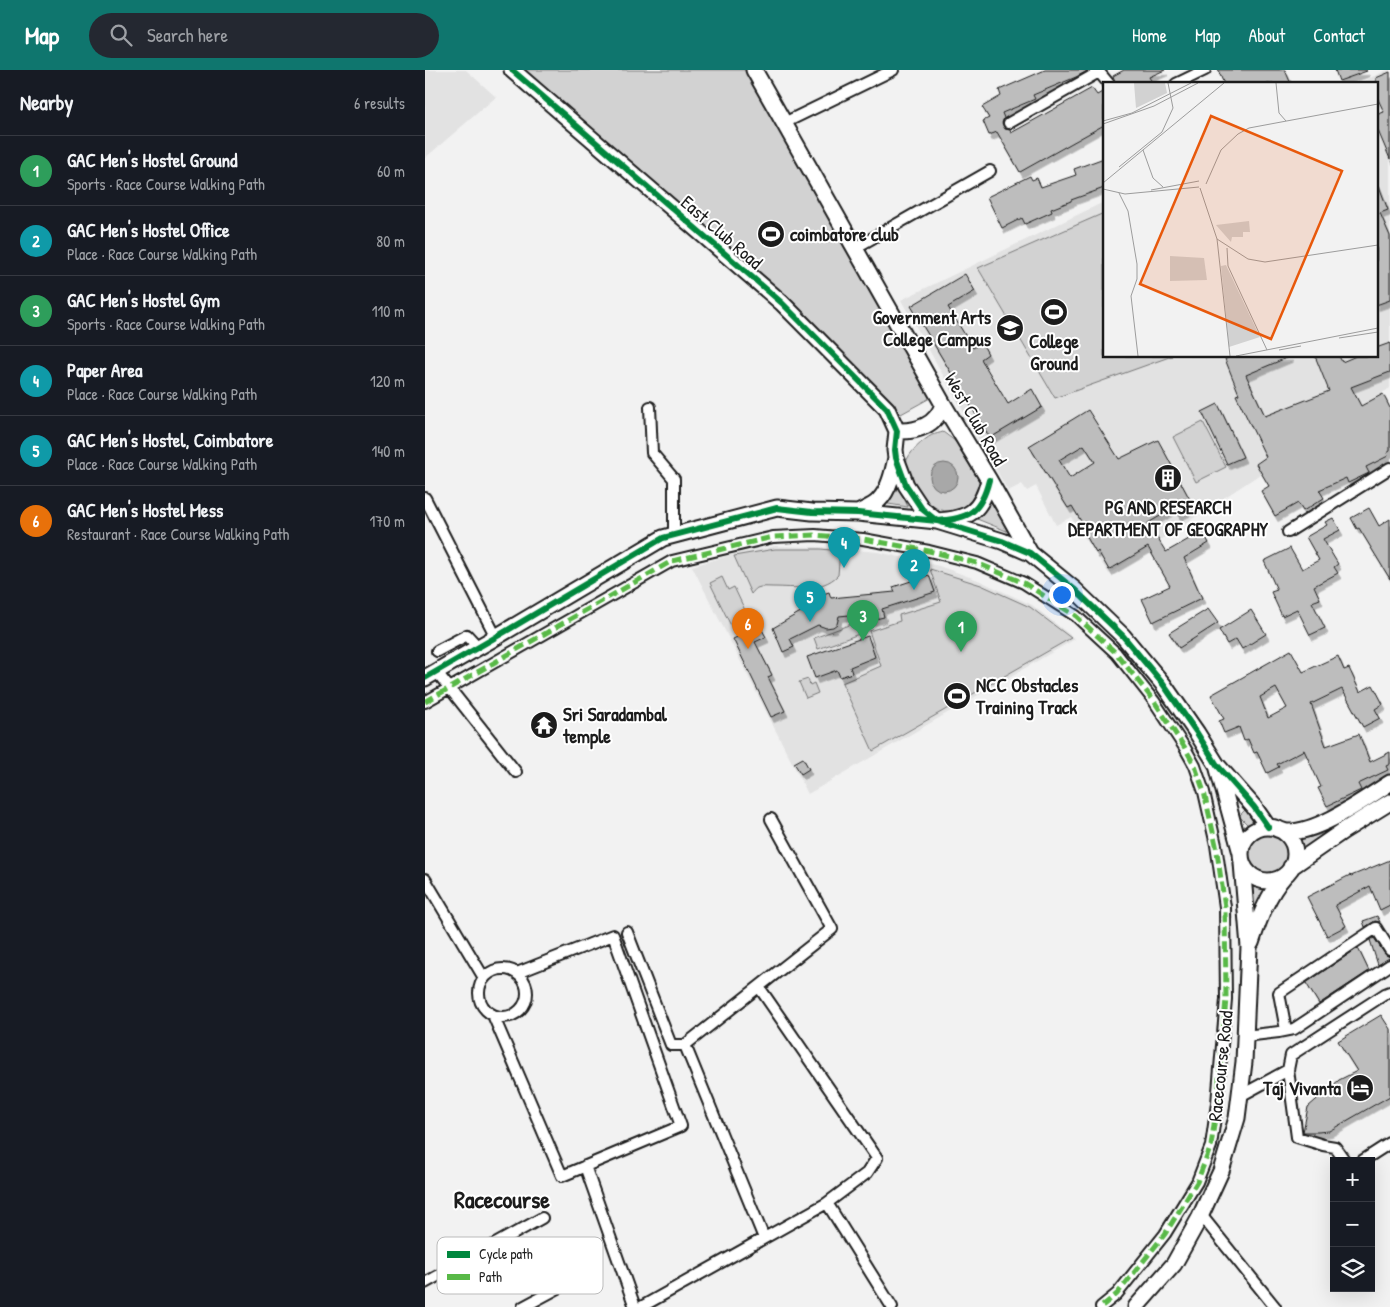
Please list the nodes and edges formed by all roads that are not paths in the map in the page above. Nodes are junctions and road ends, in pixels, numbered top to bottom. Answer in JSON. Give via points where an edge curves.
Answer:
{"nodes":[{"id":1,"x":512,"y":70,"type":"edge"},
{"id":2,"x":754,"y":70,"type":"edge"},
{"id":3,"x":893,"y":70,"type":"edge"},
{"id":4,"x":1205,"y":70,"type":"edge"},
{"id":5,"x":1107,"y":82,"type":"edge"},
{"id":6,"x":1180,"y":82,"type":"edge"},
{"id":7,"x":784,"y":123,"type":"junction"},
{"id":8,"x":1009,"y":124,"type":"dead end"},
{"id":9,"x":990,"y":171,"type":"dead end"},
{"id":10,"x":855,"y":248,"type":"junction"},
{"id":11,"x":943,"y":404,"type":"junction"},
{"id":12,"x":650,"y":408,"type":"dead end"},
{"id":13,"x":897,"y":431,"type":"junction"},
{"id":14,"x":896,"y":458,"type":"junction"},
{"id":15,"x":1390,"y":468,"type":"edge"},
{"id":16,"x":989,"y":480,"type":"junction"},
{"id":17,"x":425,"y":498,"type":"edge"},
{"id":18,"x":858,"y":512,"type":"junction"},
{"id":19,"x":937,"y":521,"type":"junction"},
{"id":20,"x":1288,"y":532,"type":"dead end"},
{"id":21,"x":674,"y":534,"type":"junction"},
{"id":22,"x":1030,"y":553,"type":"junction"},
{"id":23,"x":496,"y":637,"type":"junction"},
{"id":24,"x":478,"y":647,"type":"junction"},
{"id":25,"x":437,"y":651,"type":"dead end"},
{"id":26,"x":431,"y":674,"type":"edge"},
{"id":27,"x":449,"y":688,"type":"junction"},
{"id":28,"x":425,"y":702,"type":"edge"},
{"id":29,"x":1217,"y":765,"type":"junction"},
{"id":30,"x":516,"y":772,"type":"dead end"},
{"id":31,"x":1390,"y":783,"type":"edge"},
{"id":32,"x":1390,"y":802,"type":"edge"},
{"id":33,"x":771,"y":819,"type":"dead end"},
{"id":34,"x":1273,"y":828,"type":"junction"},
{"id":35,"x":1241,"y":858,"type":"junction"},
{"id":36,"x":1289,"y":871,"type":"junction"},
{"id":37,"x":425,"y":879,"type":"edge"},
{"id":38,"x":627,"y":932,"type":"dead end"},
{"id":39,"x":1249,"y":947,"type":"junction"},
{"id":40,"x":1390,"y":950,"type":"edge"},
{"id":41,"x":1390,"y":965,"type":"edge"},
{"id":42,"x":517,"y":973,"type":"junction"},
{"id":43,"x":484,"y":978,"type":"junction"},
{"id":44,"x":759,"y":987,"type":"junction"},
{"id":45,"x":1390,"y":992,"type":"edge"},
{"id":46,"x":493,"y":1015,"type":"junction"},
{"id":47,"x":1286,"y":1030,"type":"junction"},
{"id":48,"x":1245,"y":1036,"type":"junction"},
{"id":49,"x":685,"y":1045,"type":"junction"},
{"id":50,"x":1288,"y":1070,"type":"junction"},
{"id":51,"x":1240,"y":1096,"type":"junction"},
{"id":52,"x":1390,"y":1143,"type":"edge"},
{"id":53,"x":1342,"y":1157,"type":"edge"},
{"id":54,"x":1368,"y":1157,"type":"edge"},
{"id":55,"x":585,"y":1166,"type":"junction"},
{"id":56,"x":827,"y":1203,"type":"junction"},
{"id":57,"x":1201,"y":1215,"type":"junction"},
{"id":58,"x":542,"y":1218,"type":"dead end"},
{"id":59,"x":508,"y":1237,"type":"edge"},
{"id":60,"x":764,"y":1238,"type":"junction"},
{"id":61,"x":437,"y":1276,"type":"edge"},
{"id":62,"x":425,"y":1283,"type":"edge"},
{"id":63,"x":547,"y":1294,"type":"edge"},
{"id":64,"x":523,"y":1307,"type":"edge"},
{"id":65,"x":635,"y":1307,"type":"edge"},
{"id":66,"x":641,"y":1307,"type":"edge"},
{"id":67,"x":891,"y":1307,"type":"edge"},
{"id":68,"x":1101,"y":1307,"type":"edge"},
{"id":69,"x":1136,"y":1307,"type":"edge"},
{"id":70,"x":1275,"y":1307,"type":"edge"}],
"edges":[{"from":1,"to":13,"type":"street","name":"East Club Road","via":[[781,303],[887,409]]},
{"from":2,"to":7,"type":"street","name":"West Club Road"},
{"from":3,"to":7,"type":"street"},
{"from":4,"to":6,"type":"street"},
{"from":5,"to":8,"type":"street","via":[[1099,72]]},
{"from":7,"to":10,"type":"street","name":"West Club Road"},
{"from":9,"to":10,"type":"street"},
{"from":10,"to":11,"type":"street","name":"West Club Road"},
{"from":11,"to":13,"type":"street","via":[[941,412],[927,426]]},
{"from":11,"to":16,"type":"street","name":"West Club Road"},
{"from":12,"to":21,"type":"street","via":[[652,453],[674,479]]},
{"from":13,"to":14,"type":"street"},
{"from":14,"to":18,"type":"street","via":[[880,500]]},
{"from":14,"to":19,"type":"street","via":[[914,498],[922,510]]},
{"from":15,"to":20,"type":"street"},
{"from":16,"to":19,"type":"street","via":[[974,511],[963,517]]},
{"from":16,"to":22,"type":"street","name":"West Club Road"},
{"from":17,"to":23,"type":"street"},
{"from":18,"to":19,"type":"street"},
{"from":18,"to":21,"type":"street","via":[[777,508]]},
{"from":19,"to":22,"type":"street","via":[[1003,541]]},
{"from":21,"to":23,"type":"street"},
{"from":22,"to":29,"type":"street","via":[[1123,636],[1163,684]]},
{"from":23,"to":24,"type":"street"},
{"from":24,"to":25,"type":"street","via":[[467,635]]},
{"from":24,"to":26,"type":"street"},
{"from":26,"to":27,"type":"street"},
{"from":27,"to":28,"type":"street"},
{"from":27,"to":30,"type":"street"},
{"from":27,"to":68,"type":"street","via":[[672,561],[773,537],[815,535],[863,539],[977,563],[1024,582],[1076,616],[1116,654],[1154,701],[1195,766],[1216,845],[1225,908],[1226,999],[1211,1146],[1197,1182],[1165,1234],[1117,1294]]},
{"from":29,"to":34,"type":"street"},
{"from":29,"to":35,"type":"street","name":"Racecourse Road"},
{"from":31,"to":34,"type":"street","via":[[1312,828],[1288,832]]},
{"from":32,"to":36,"type":"street","via":[[1343,831]]},
{"from":33,"to":44,"type":"street","via":[[832,929]]},
{"from":34,"to":35,"type":"street","via":[[1247,837]]},
{"from":34,"to":36,"type":"street","via":[[1292,844],[1294,860]]},
{"from":35,"to":36,"type":"street","via":[[1245,870],[1257,879],[1273,881]]},
{"from":35,"to":39,"type":"street","name":"Racecourse Road"},
{"from":36,"to":39,"type":"street","via":[[1273,890]]},
{"from":37,"to":43,"type":"street"},
{"from":38,"to":49,"type":"street","via":[[671,1045]]},
{"from":39,"to":48,"type":"street","name":"Racecourse Road"},
{"from":40,"to":47,"type":"street","via":[[1376,928],[1279,993],[1287,1012]]},
{"from":41,"to":47,"type":"street","via":[[1294,1029]]},
{"from":42,"to":43,"type":"street","via":[[499,969]]},
{"from":42,"to":46,"type":"street","via":[[527,992],[522,1007],[509,1016]]},
{"from":42,"to":55,"type":"street","via":[[613,935],[681,1126]]},
{"from":43,"to":46,"type":"street","via":[[480,983],[479,998]]},
{"from":44,"to":49,"type":"street"},
{"from":44,"to":56,"type":"street","via":[[877,1158],[867,1173]]},
{"from":45,"to":50,"type":"street","via":[[1291,1055]]},
{"from":46,"to":55,"type":"street","via":[[562,1176]]},
{"from":47,"to":48,"type":"street"},
{"from":48,"to":51,"type":"street","name":"Racecourse Road"},
{"from":49,"to":60,"type":"street"},
{"from":50,"to":51,"type":"street"},
{"from":50,"to":53,"type":"street","via":[[1297,1137],[1335,1147]]},
{"from":51,"to":57,"type":"street","name":"Racecourse Road","via":[[1221,1171]]},
{"from":52,"to":54,"type":"street"},
{"from":55,"to":65,"type":"street"},
{"from":56,"to":60,"type":"street"},
{"from":56,"to":67,"type":"street"},
{"from":57,"to":69,"type":"street","name":"Racecourse Road","via":[[1174,1264]]},
{"from":57,"to":70,"type":"street"},
{"from":58,"to":59,"type":"street"},
{"from":60,"to":66,"type":"street"},
{"from":61,"to":62,"type":"street"},
{"from":63,"to":64,"type":"street"}]}
